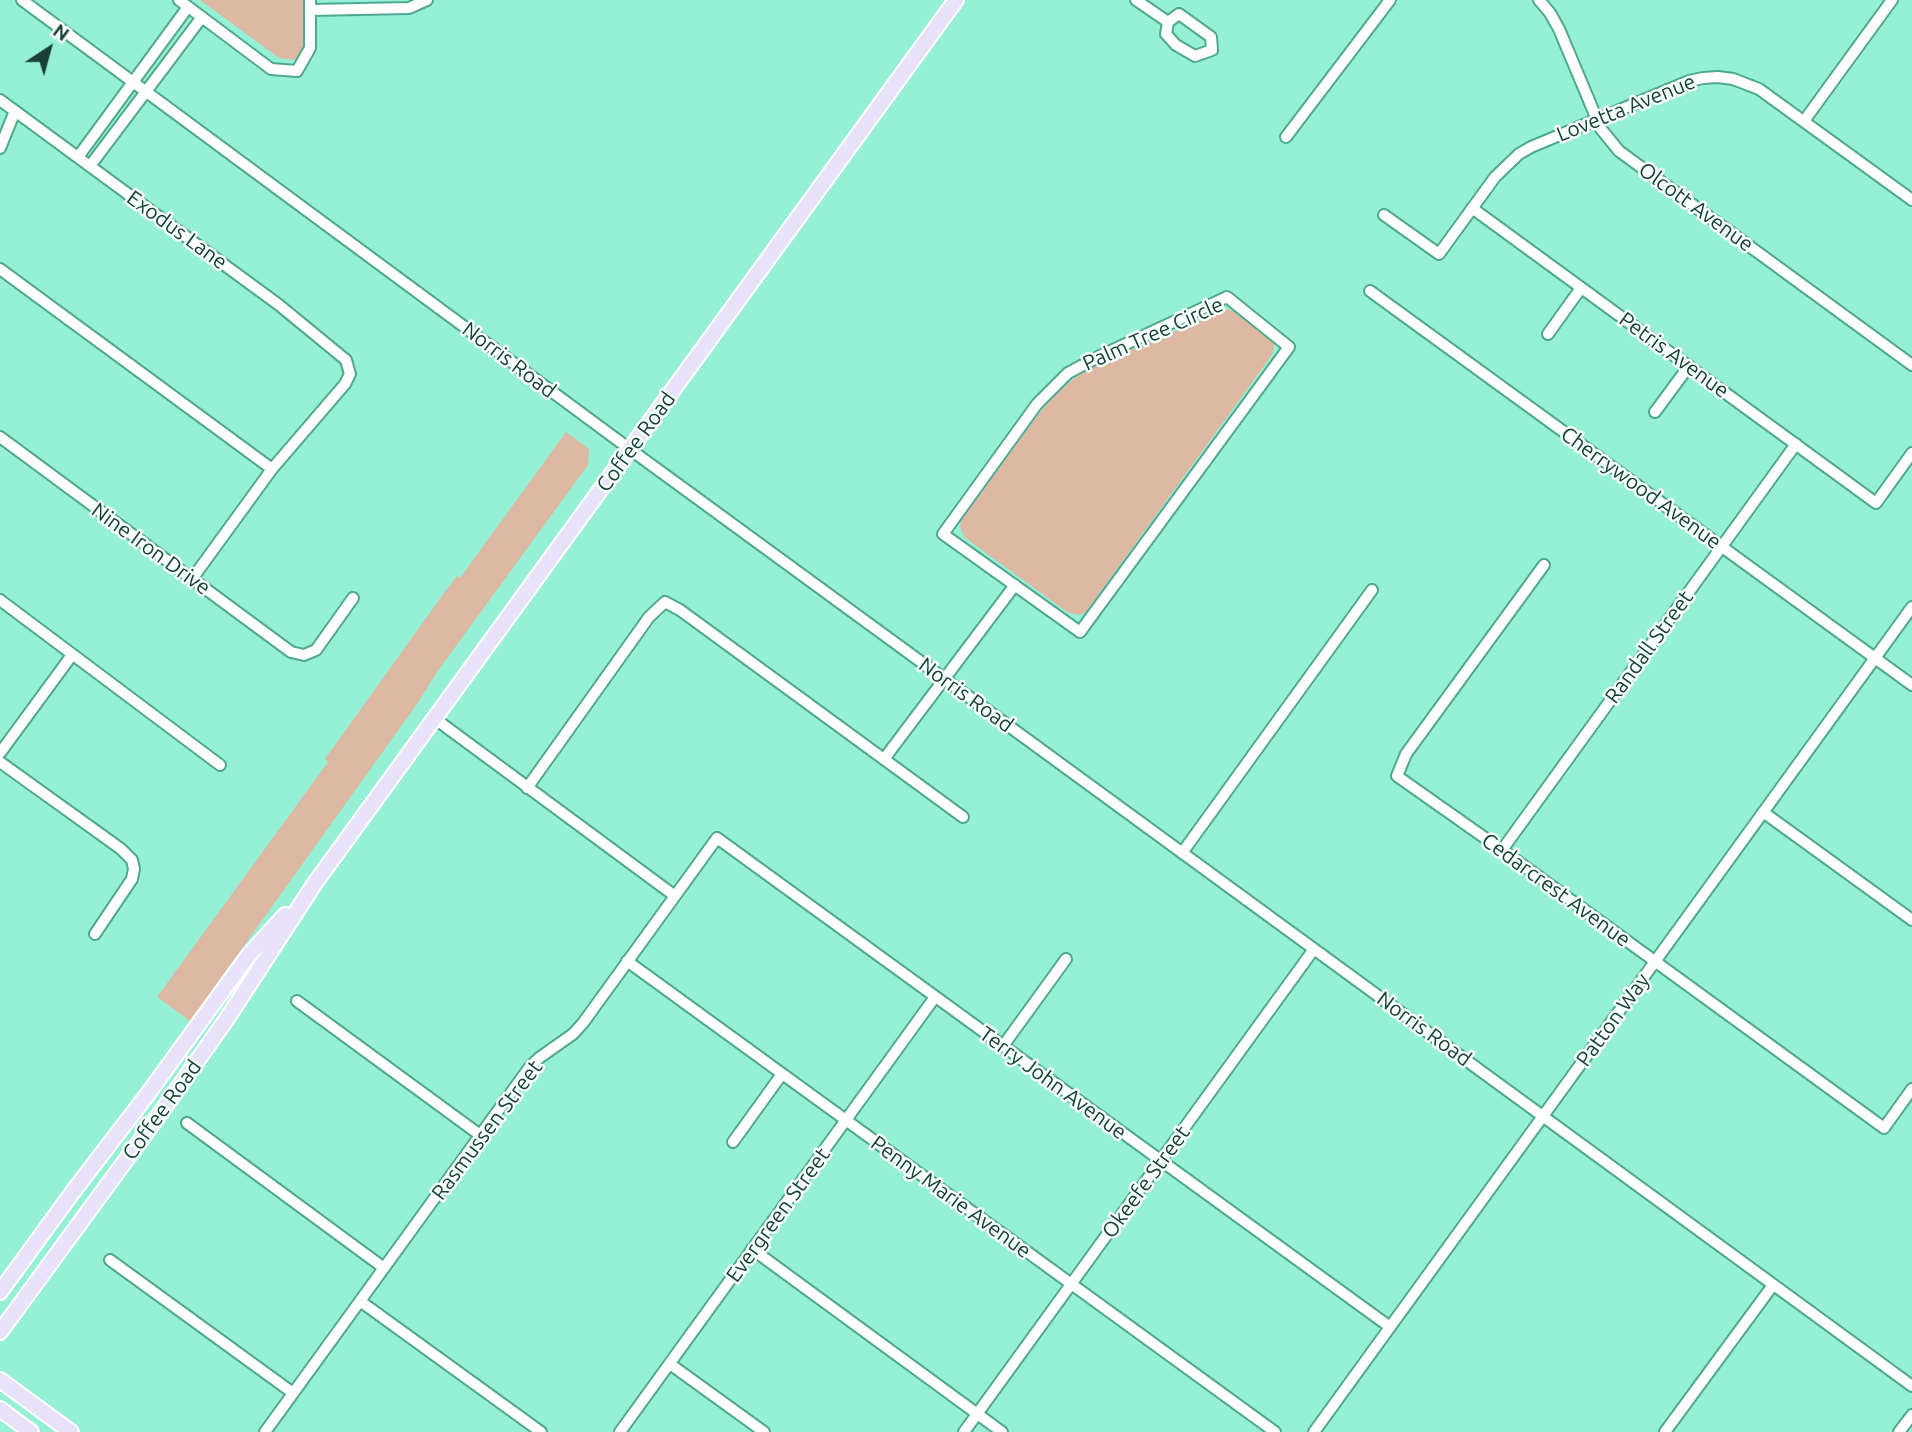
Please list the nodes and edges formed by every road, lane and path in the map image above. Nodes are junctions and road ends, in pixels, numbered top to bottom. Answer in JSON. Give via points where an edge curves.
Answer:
{"nodes":[{"id":1,"x":22,"y":0,"type":"edge"},
{"id":2,"x":427,"y":0,"type":"edge"},
{"id":3,"x":957,"y":0,"type":"edge"},
{"id":4,"x":1136,"y":0,"type":"edge"},
{"id":5,"x":1390,"y":0,"type":"edge"},
{"id":6,"x":1539,"y":0,"type":"edge"},
{"id":7,"x":1892,"y":0,"type":"edge"},
{"id":8,"x":184,"y":4,"type":"edge"},
{"id":9,"x":310,"y":5,"type":"edge"},
{"id":10,"x":202,"y":17,"type":"junction"},
{"id":11,"x":1168,"y":22,"type":"junction"},
{"id":12,"x":133,"y":82,"type":"junction"},
{"id":13,"x":145,"y":91,"type":"junction"},
{"id":14,"x":0,"y":100,"type":"edge"},
{"id":15,"x":15,"y":111,"type":"junction"},
{"id":16,"x":1596,"y":119,"type":"junction"},
{"id":17,"x":1804,"y":121,"type":"junction"},
{"id":18,"x":1286,"y":137,"type":"dead end"},
{"id":19,"x":0,"y":148,"type":"edge"},
{"id":20,"x":78,"y":157,"type":"junction"},
{"id":21,"x":90,"y":166,"type":"junction"},
{"id":22,"x":1912,"y":200,"type":"edge"},
{"id":23,"x":1472,"y":208,"type":"junction"},
{"id":24,"x":1384,"y":215,"type":"dead end"},
{"id":25,"x":0,"y":269,"type":"edge"},
{"id":26,"x":1581,"y":288,"type":"junction"},
{"id":27,"x":1370,"y":291,"type":"dead end"},
{"id":28,"x":1548,"y":334,"type":"dead end"},
{"id":29,"x":1912,"y":365,"type":"edge"},
{"id":30,"x":1689,"y":366,"type":"junction"},
{"id":31,"x":1655,"y":412,"type":"dead end"},
{"id":32,"x":0,"y":437,"type":"edge"},
{"id":33,"x":1796,"y":444,"type":"junction"},
{"id":34,"x":631,"y":450,"type":"junction"},
{"id":35,"x":1912,"y":453,"type":"edge"},
{"id":36,"x":272,"y":469,"type":"junction"},
{"id":37,"x":1722,"y":546,"type":"junction"},
{"id":38,"x":1544,"y":565,"type":"dead end"},
{"id":39,"x":192,"y":579,"type":"junction"},
{"id":40,"x":1015,"y":585,"type":"junction"},
{"id":41,"x":1373,"y":590,"type":"dead end"},
{"id":42,"x":353,"y":598,"type":"dead end"},
{"id":43,"x":0,"y":600,"type":"edge"},
{"id":44,"x":1912,"y":607,"type":"edge"},
{"id":45,"x":72,"y":655,"type":"junction"},
{"id":46,"x":1875,"y":658,"type":"junction"},
{"id":47,"x":943,"y":678,"type":"junction"},
{"id":48,"x":1912,"y":685,"type":"edge"},
{"id":49,"x":434,"y":718,"type":"junction"},
{"id":50,"x":0,"y":753,"type":"edge"},
{"id":51,"x":884,"y":759,"type":"junction"},
{"id":52,"x":0,"y":762,"type":"edge"},
{"id":53,"x":220,"y":765,"type":"dead end"},
{"id":54,"x":527,"y":788,"type":"junction"},
{"id":55,"x":1763,"y":812,"type":"junction"},
{"id":56,"x":964,"y":817,"type":"dead end"},
{"id":57,"x":717,"y":838,"type":"joint"},
{"id":58,"x":1502,"y":850,"type":"junction"},
{"id":59,"x":1182,"y":853,"type":"junction"},
{"id":60,"x":314,"y":883,"type":"junction"},
{"id":61,"x":675,"y":896,"type":"junction"},
{"id":62,"x":1912,"y":920,"type":"edge"},
{"id":63,"x":95,"y":934,"type":"dead end"},
{"id":64,"x":1314,"y":949,"type":"junction"},
{"id":65,"x":1066,"y":960,"type":"dead end"},
{"id":66,"x":627,"y":961,"type":"junction"},
{"id":67,"x":1655,"y":962,"type":"junction"},
{"id":68,"x":935,"y":997,"type":"junction"},
{"id":69,"x":297,"y":1002,"type":"dead end"},
{"id":70,"x":1003,"y":1046,"type":"junction"},
{"id":71,"x":782,"y":1074,"type":"junction"},
{"id":72,"x":1912,"y":1089,"type":"edge"},
{"id":73,"x":1543,"y":1116,"type":"junction"},
{"id":74,"x":846,"y":1121,"type":"junction"},
{"id":75,"x":187,"y":1124,"type":"dead end"},
{"id":76,"x":480,"y":1135,"type":"junction"},
{"id":77,"x":733,"y":1142,"type":"dead end"},
{"id":78,"x":1161,"y":1161,"type":"junction"},
{"id":79,"x":752,"y":1249,"type":"junction"},
{"id":80,"x":110,"y":1260,"type":"dead end"},
{"id":81,"x":384,"y":1268,"type":"junction"},
{"id":82,"x":1071,"y":1284,"type":"junction"},
{"id":83,"x":1773,"y":1284,"type":"junction"},
{"id":84,"x":0,"y":1292,"type":"edge"},
{"id":85,"x":360,"y":1301,"type":"junction"},
{"id":86,"x":1390,"y":1327,"type":"junction"},
{"id":87,"x":0,"y":1332,"type":"edge"},
{"id":88,"x":670,"y":1363,"type":"junction"},
{"id":89,"x":0,"y":1380,"type":"edge"},
{"id":90,"x":1912,"y":1386,"type":"edge"},
{"id":91,"x":293,"y":1393,"type":"junction"},
{"id":92,"x":0,"y":1409,"type":"edge"},
{"id":93,"x":977,"y":1414,"type":"junction"},
{"id":94,"x":1912,"y":1415,"type":"edge"},
{"id":95,"x":31,"y":1432,"type":"edge"},
{"id":96,"x":71,"y":1432,"type":"edge"},
{"id":97,"x":265,"y":1432,"type":"edge"},
{"id":98,"x":541,"y":1432,"type":"edge"},
{"id":99,"x":620,"y":1432,"type":"edge"},
{"id":100,"x":764,"y":1432,"type":"edge"},
{"id":101,"x":964,"y":1432,"type":"edge"},
{"id":102,"x":1002,"y":1432,"type":"edge"},
{"id":103,"x":1275,"y":1432,"type":"edge"},
{"id":104,"x":1314,"y":1432,"type":"edge"},
{"id":105,"x":1665,"y":1432,"type":"edge"},
{"id":106,"x":1899,"y":1432,"type":"edge"}],
"edges":[{"from":1,"to":12,"type":"street","name":"Norris Road"},
{"from":2,"to":9,"type":"street","via":[[409,8]]},
{"from":3,"to":34,"type":"main road","name":"Coffee Road"},
{"from":4,"to":11,"type":"street"},
{"from":5,"to":18,"type":"street"},
{"from":6,"to":16,"type":"street","name":"Olcott Avenue","via":[[1559,29]]},
{"from":7,"to":17,"type":"street"},
{"from":8,"to":10,"type":"street"},
{"from":8,"to":12,"type":"street"},
{"from":9,"to":10,"type":"street","via":[[310,48],[297,71],[271,69]]},
{"from":10,"to":13,"type":"street"},
{"from":11,"to":11,"type":"street","via":[[1179,15],[1211,37],[1212,50],[1195,56],[1176,45],[1166,34]]},
{"from":12,"to":13,"type":"street","name":"Norris Road"},
{"from":12,"to":20,"type":"street"},
{"from":13,"to":21,"type":"street"},
{"from":13,"to":34,"type":"street","name":"Norris Road"},
{"from":14,"to":15,"type":"street","name":"Exodus Lane"},
{"from":15,"to":19,"type":"street"},
{"from":15,"to":20,"type":"street","name":"Exodus Lane"},
{"from":16,"to":17,"type":"street","name":"Lovetta Avenue","via":[[1689,81],[1718,77],[1759,89]]},
{"from":16,"to":23,"type":"street","name":"Lovetta Avenue","via":[[1518,154]]},
{"from":16,"to":29,"type":"street","name":"Olcott Avenue","via":[[1619,150]]},
{"from":17,"to":22,"type":"street","name":"Lovetta Avenue"},
{"from":20,"to":21,"type":"street","name":"Exodus Lane"},
{"from":21,"to":36,"type":"street","name":"Exodus Lane","via":[[346,360],[350,374],[345,384]]},
{"from":23,"to":24,"type":"street","name":"Lovetta Avenue","via":[[1439,254]]},
{"from":23,"to":26,"type":"street","name":"Petris Avenue"},
{"from":25,"to":36,"type":"street"},
{"from":26,"to":28,"type":"street"},
{"from":26,"to":30,"type":"street","name":"Petris Avenue"},
{"from":27,"to":37,"type":"street","name":"Cherrywood Avenue"},
{"from":30,"to":31,"type":"street"},
{"from":30,"to":33,"type":"street","name":"Petris Avenue"},
{"from":32,"to":39,"type":"street","name":"Nine Iron Drive"},
{"from":33,"to":35,"type":"street","name":"Petris Avenue","via":[[1875,503]]},
{"from":33,"to":37,"type":"street","name":"Randall Street"},
{"from":34,"to":47,"type":"street","name":"Norris Road"},
{"from":34,"to":49,"type":"main road","name":"Coffee Road"},
{"from":36,"to":39,"type":"street"},
{"from":37,"to":46,"type":"street","name":"Cherrywood Avenue"},
{"from":37,"to":58,"type":"street","name":"Randall Street"},
{"from":38,"to":58,"type":"street","name":"Cedarcrest Avenue","via":[[1406,754],[1397,776]]},
{"from":39,"to":42,"type":"street","name":"Nine Iron Drive","via":[[291,652],[304,655],[316,650]]},
{"from":40,"to":40,"type":"street","name":"Palm Tree Circle","via":[[943,534],[1037,404],[1068,373],[1227,297],[1289,347],[1080,632]]},
{"from":40,"to":47,"type":"street"},
{"from":41,"to":59,"type":"street"},
{"from":43,"to":45,"type":"street"},
{"from":44,"to":46,"type":"street","name":"Patton Way"},
{"from":45,"to":50,"type":"street"},
{"from":45,"to":53,"type":"street"},
{"from":46,"to":48,"type":"street","name":"Cherrywood Avenue"},
{"from":46,"to":55,"type":"street","name":"Patton Way"},
{"from":47,"to":51,"type":"street"},
{"from":47,"to":59,"type":"street","name":"Norris Road"},
{"from":49,"to":54,"type":"street"},
{"from":49,"to":60,"type":"main road","name":"Coffee Road"},
{"from":51,"to":54,"type":"street","via":[[665,603],[649,617]]},
{"from":51,"to":56,"type":"street"},
{"from":52,"to":63,"type":"street","via":[[132,860],[132,879]]},
{"from":54,"to":61,"type":"street"},
{"from":55,"to":62,"type":"street"},
{"from":55,"to":67,"type":"street","name":"Patton Way"},
{"from":57,"to":61,"type":"street","name":"Rasmussen Street"},
{"from":57,"to":68,"type":"street","name":"Terry John Avenue"},
{"from":58,"to":67,"type":"street","name":"Cedarcrest Avenue"},
{"from":59,"to":64,"type":"street","name":"Norris Road"},
{"from":60,"to":84,"type":"main road","name":"Coffee Road","via":[[248,956]]},
{"from":60,"to":87,"type":"main road","name":"Coffee Road","via":[[220,1028]]},
{"from":61,"to":66,"type":"street","name":"Rasmussen Street"},
{"from":64,"to":73,"type":"street","name":"Norris Road"},
{"from":64,"to":78,"type":"street","name":"Okeefe Street"},
{"from":65,"to":70,"type":"street"},
{"from":66,"to":71,"type":"street","name":"Penny Marie Avenue"},
{"from":66,"to":76,"type":"street","name":"Rasmussen Street","via":[[573,1034],[529,1068]]},
{"from":67,"to":72,"type":"street","name":"Cedarcrest Avenue","via":[[1884,1128]]},
{"from":67,"to":73,"type":"street","name":"Patton Way"},
{"from":68,"to":70,"type":"street","name":"Terry John Avenue"},
{"from":68,"to":74,"type":"street","name":"Evergreen Street"},
{"from":69,"to":76,"type":"street"},
{"from":70,"to":78,"type":"street","name":"Terry John Avenue"},
{"from":71,"to":74,"type":"street","name":"Penny Marie Avenue"},
{"from":71,"to":77,"type":"street"},
{"from":73,"to":83,"type":"street","name":"Norris Road"},
{"from":73,"to":86,"type":"street","name":"Patton Way"},
{"from":74,"to":79,"type":"street","name":"Evergreen Street"},
{"from":74,"to":82,"type":"street","name":"Penny Marie Avenue"},
{"from":75,"to":81,"type":"street"},
{"from":76,"to":81,"type":"street","name":"Rasmussen Street"},
{"from":78,"to":82,"type":"street","name":"Okeefe Street"},
{"from":78,"to":86,"type":"street","name":"Terry John Avenue"},
{"from":79,"to":88,"type":"street","name":"Evergreen Street"},
{"from":79,"to":93,"type":"street"},
{"from":80,"to":91,"type":"street"},
{"from":81,"to":85,"type":"street","name":"Rasmussen Street"},
{"from":82,"to":93,"type":"street","name":"Okeefe Street"},
{"from":82,"to":103,"type":"street","name":"Penny Marie Avenue"},
{"from":83,"to":90,"type":"street","name":"Norris Road"},
{"from":83,"to":105,"type":"street"},
{"from":85,"to":91,"type":"street","name":"Rasmussen Street"},
{"from":85,"to":98,"type":"street"},
{"from":86,"to":104,"type":"street","name":"Patton Way"},
{"from":88,"to":99,"type":"street","name":"Evergreen Street"},
{"from":88,"to":100,"type":"street"},
{"from":89,"to":96,"type":"main road"},
{"from":91,"to":97,"type":"street","name":"Rasmussen Street"},
{"from":92,"to":95,"type":"main road"},
{"from":93,"to":101,"type":"street","name":"Okeefe Street"},
{"from":93,"to":102,"type":"street"},
{"from":94,"to":106,"type":"street"}]}
